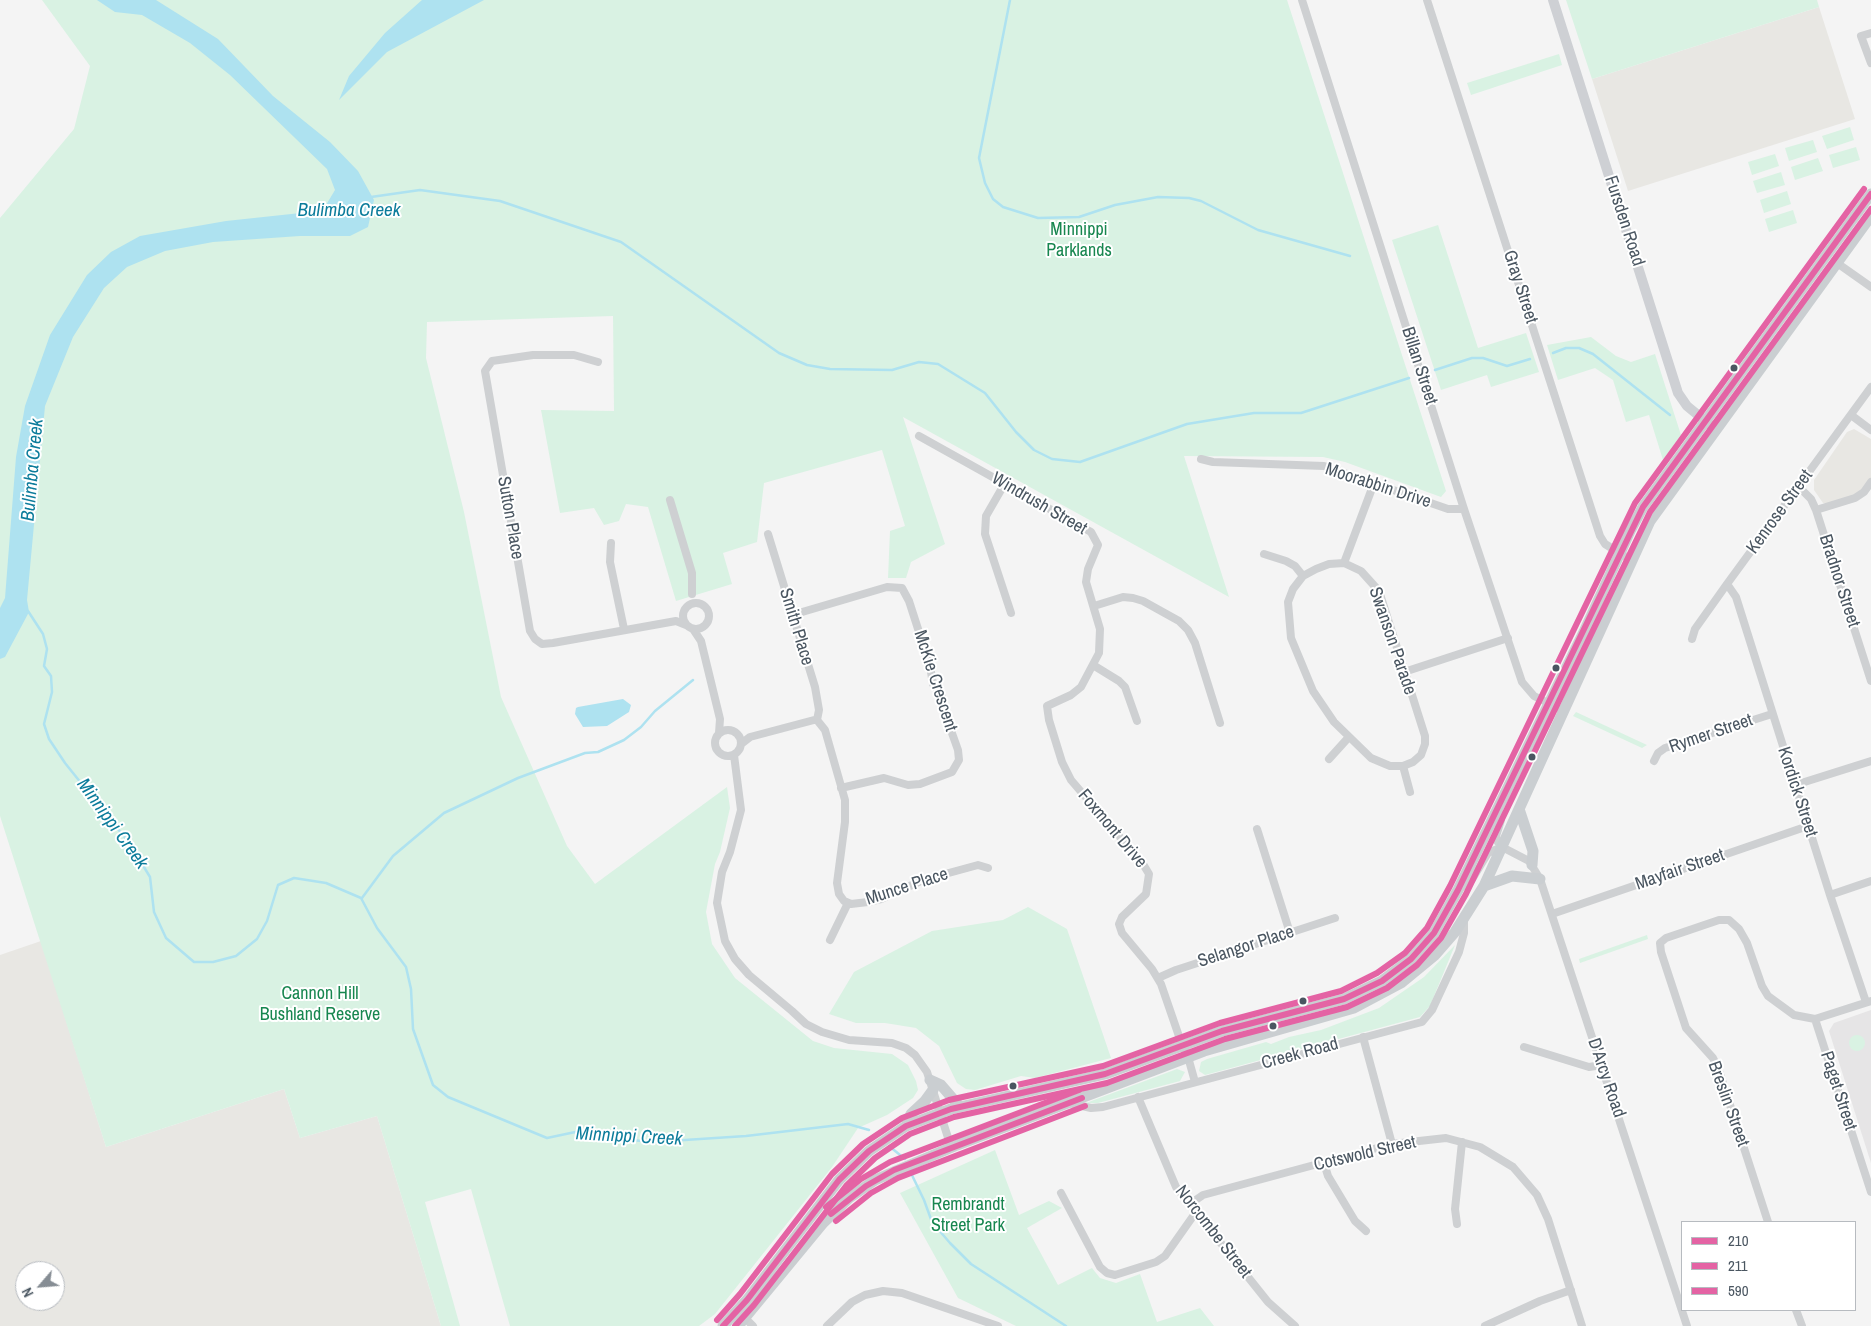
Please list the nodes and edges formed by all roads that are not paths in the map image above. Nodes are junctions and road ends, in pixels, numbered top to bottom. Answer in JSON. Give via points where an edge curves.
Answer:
{"nodes":[{"id":1,"x":1302,"y":0,"type":"edge"},
{"id":2,"x":1428,"y":0,"type":"edge"},
{"id":3,"x":1553,"y":0,"type":"edge"},
{"id":4,"x":1871,"y":32,"type":"edge"},
{"id":5,"x":1871,"y":63,"type":"edge"},
{"id":6,"x":1871,"y":194,"type":"edge"},
{"id":7,"x":1871,"y":216,"type":"edge"},
{"id":8,"x":1837,"y":262,"type":"junction"},
{"id":9,"x":1871,"y":287,"type":"edge"},
{"id":10,"x":598,"y":362,"type":"dead end"},
{"id":11,"x":1871,"y":387,"type":"edge"},
{"id":12,"x":1851,"y":414,"type":"junction"},
{"id":13,"x":1705,"y":421,"type":"junction"},
{"id":14,"x":1715,"y":429,"type":"junction"},
{"id":15,"x":1871,"y":430,"type":"edge"},
{"id":16,"x":920,"y":436,"type":"dead end"},
{"id":17,"x":1201,"y":459,"type":"dead end"},
{"id":18,"x":1871,"y":482,"type":"edge"},
{"id":19,"x":1005,"y":483,"type":"junction"},
{"id":20,"x":1374,"y":483,"type":"junction"},
{"id":21,"x":1798,"y":486,"type":"junction"},
{"id":22,"x":670,"y":500,"type":"dead end"},
{"id":23,"x":1464,"y":508,"type":"junction"},
{"id":24,"x":1816,"y":510,"type":"junction"},
{"id":25,"x":768,"y":534,"type":"dead end"},
{"id":26,"x":611,"y":543,"type":"dead end"},
{"id":27,"x":1264,"y":554,"type":"dead end"},
{"id":28,"x":1619,"y":554,"type":"junction"},
{"id":29,"x":1631,"y":560,"type":"junction"},
{"id":30,"x":1344,"y":563,"type":"junction"},
{"id":31,"x":1303,"y":576,"type":"junction"},
{"id":32,"x":1727,"y":584,"type":"junction"},
{"id":33,"x":692,"y":594,"type":"dead end"},
{"id":34,"x":1094,"y":606,"type":"junction"},
{"id":35,"x":683,"y":613,"type":"junction"},
{"id":36,"x":792,"y":614,"type":"junction"},
{"id":37,"x":1011,"y":614,"type":"dead end"},
{"id":38,"x":676,"y":620,"type":"junction"},
{"id":39,"x":705,"y":625,"type":"junction"},
{"id":40,"x":690,"y":627,"type":"junction"},
{"id":41,"x":624,"y":629,"type":"junction"},
{"id":42,"x":1508,"y":638,"type":"junction"},
{"id":43,"x":1692,"y":639,"type":"dead end"},
{"id":44,"x":701,"y":641,"type":"junction"},
{"id":45,"x":1094,"y":665,"type":"junction"},
{"id":46,"x":1404,"y":672,"type":"junction"},
{"id":47,"x":1871,"y":681,"type":"edge"},
{"id":48,"x":1549,"y":704,"type":"junction"},
{"id":49,"x":1564,"y":711,"type":"junction"},
{"id":50,"x":1772,"y":714,"type":"junction"},
{"id":51,"x":817,"y":720,"type":"junction"},
{"id":52,"x":1137,"y":721,"type":"dead end"},
{"id":53,"x":1220,"y":723,"type":"dead end"},
{"id":54,"x":723,"y":731,"type":"junction"},
{"id":55,"x":736,"y":732,"type":"junction"},
{"id":56,"x":750,"y":737,"type":"junction"},
{"id":57,"x":1348,"y":738,"type":"junction"},
{"id":58,"x":741,"y":744,"type":"junction"},
{"id":59,"x":734,"y":755,"type":"junction"},
{"id":60,"x":726,"y":756,"type":"junction"},
{"id":61,"x":1329,"y":759,"type":"dead end"},
{"id":62,"x":1654,"y":761,"type":"dead end"},
{"id":63,"x":1871,"y":761,"type":"edge"},
{"id":64,"x":1403,"y":766,"type":"junction"},
{"id":65,"x":734,"y":768,"type":"junction"},
{"id":66,"x":1795,"y":785,"type":"junction"},
{"id":67,"x":841,"y":788,"type":"junction"},
{"id":68,"x":1410,"y":792,"type":"dead end"},
{"id":69,"x":1498,"y":808,"type":"junction"},
{"id":70,"x":1519,"y":809,"type":"junction"},
{"id":71,"x":1808,"y":826,"type":"junction"},
{"id":72,"x":1257,"y":829,"type":"dead end"},
{"id":73,"x":1502,"y":848,"type":"junction"},
{"id":74,"x":1532,"y":865,"type":"junction"},
{"id":75,"x":988,"y":868,"type":"dead end"},
{"id":76,"x":1540,"y":879,"type":"junction"},
{"id":77,"x":1871,"y":881,"type":"edge"},
{"id":78,"x":1484,"y":886,"type":"junction"},
{"id":79,"x":1458,"y":890,"type":"junction"},
{"id":80,"x":1830,"y":895,"type":"junction"},
{"id":81,"x":848,"y":903,"type":"junction"},
{"id":82,"x":1552,"y":914,"type":"junction"},
{"id":83,"x":1335,"y":918,"type":"dead end"},
{"id":84,"x":1464,"y":920,"type":"junction"},
{"id":85,"x":1290,"y":933,"type":"junction"},
{"id":86,"x":830,"y":940,"type":"dead end"},
{"id":87,"x":1158,"y":978,"type":"junction"},
{"id":88,"x":1868,"y":1001,"type":"edge"},
{"id":89,"x":1815,"y":1019,"type":"junction"},
{"id":90,"x":1363,"y":1037,"type":"junction"},
{"id":91,"x":1182,"y":1045,"type":"junction"},
{"id":92,"x":1524,"y":1048,"type":"dead end"},
{"id":93,"x":1188,"y":1057,"type":"junction"},
{"id":94,"x":1602,"y":1065,"type":"junction"},
{"id":95,"x":1195,"y":1082,"type":"junction"},
{"id":96,"x":931,"y":1085,"type":"junction"},
{"id":97,"x":1138,"y":1096,"type":"junction"},
{"id":98,"x":1068,"y":1103,"type":"junction"},
{"id":99,"x":960,"y":1107,"type":"junction"},
{"id":100,"x":940,"y":1112,"type":"junction"},
{"id":101,"x":906,"y":1126,"type":"junction"},
{"id":102,"x":1462,"y":1142,"type":"junction"},
{"id":103,"x":1392,"y":1144,"type":"junction"},
{"id":104,"x":952,"y":1147,"type":"junction"},
{"id":105,"x":1324,"y":1163,"type":"junction"},
{"id":106,"x":832,"y":1188,"type":"junction"},
{"id":107,"x":1871,"y":1192,"type":"edge"},
{"id":108,"x":1060,"y":1193,"type":"dead end"},
{"id":109,"x":849,"y":1198,"type":"junction"},
{"id":110,"x":1190,"y":1204,"type":"junction"},
{"id":111,"x":1196,"y":1212,"type":"junction"},
{"id":112,"x":1768,"y":1221,"type":"edge"},
{"id":113,"x":1457,"y":1224,"type":"dead end"},
{"id":114,"x":1366,"y":1231,"type":"dead end"},
{"id":115,"x":1571,"y":1290,"type":"junction"},
{"id":116,"x":1681,"y":1308,"type":"edge"},
{"id":117,"x":1682,"y":1311,"type":"edge"},
{"id":118,"x":1796,"y":1311,"type":"edge"},
{"id":119,"x":746,"y":1323,"type":"edge"},
{"id":120,"x":723,"y":1326,"type":"edge"},
{"id":121,"x":827,"y":1326,"type":"edge"},
{"id":122,"x":998,"y":1326,"type":"edge"},
{"id":123,"x":1295,"y":1326,"type":"edge"},
{"id":124,"x":1485,"y":1326,"type":"edge"},
{"id":125,"x":1582,"y":1326,"type":"edge"},
{"id":126,"x":1687,"y":1326,"type":"edge"},
{"id":127,"x":1802,"y":1326,"type":"edge"}],
"edges":[{"from":1,"to":23,"type":"street","name":"Billan Street"},
{"from":2,"to":28,"type":"street","name":"Gray Street","via":[[1597,526],[1604,542]]},
{"from":3,"to":13,"type":"street","name":"Fursden Road","via":[[1678,393],[1687,406]]},
{"from":4,"to":5,"type":"street","via":[[1861,36]]},
{"from":6,"to":13,"type":"main road","name":"Creek Road"},
{"from":7,"to":8,"type":"main road","name":"Creek Road"},
{"from":8,"to":9,"type":"street"},
{"from":8,"to":14,"type":"main road","name":"Creek Road"},
{"from":10,"to":41,"type":"street","name":"Sutton Place","via":[[574,355],[533,355],[492,362],[484,370],[530,631],[535,639],[547,644]]},
{"from":11,"to":12,"type":"street","name":"Kenrose Street"},
{"from":12,"to":15,"type":"street"},
{"from":12,"to":21,"type":"street","name":"Kenrose Street"},
{"from":13,"to":14,"type":"street","name":"Fursden Road"},
{"from":13,"to":28,"type":"main road","name":"Creek Road","via":[[1643,507]]},
{"from":14,"to":29,"type":"main road","name":"Creek Road","via":[[1656,511]]},
{"from":16,"to":19,"type":"street","name":"Windrush Street"},
{"from":17,"to":20,"type":"street","name":"Moorabbin Drive","via":[[1324,466]]},
{"from":18,"to":24,"type":"street","via":[[1855,498]]},
{"from":19,"to":34,"type":"street","name":"Windrush Street","via":[[1091,532],[1098,545],[1086,582]]},
{"from":19,"to":37,"type":"street","via":[[986,516],[985,534]]},
{"from":20,"to":23,"type":"street","name":"Moorabbin Drive","via":[[1448,509]]},
{"from":20,"to":30,"type":"street"},
{"from":21,"to":24,"type":"street","name":"Bradnor Street","via":[[1811,499]]},
{"from":21,"to":32,"type":"street","name":"Kenrose Street"},
{"from":22,"to":33,"type":"street","via":[[692,573]]},
{"from":23,"to":42,"type":"street","name":"Billan Street"},
{"from":24,"to":47,"type":"street","name":"Bradnor Street"},
{"from":25,"to":36,"type":"street","name":"Smith Place"},
{"from":26,"to":41,"type":"street","via":[[610,562]]},
{"from":27,"to":31,"type":"street","via":[[1295,566]]},
{"from":28,"to":29,"type":"street","name":"Gray Street"},
{"from":28,"to":48,"type":"main road","name":"Creek Road"},
{"from":29,"to":49,"type":"main road","name":"Creek Road"},
{"from":30,"to":31,"type":"street","via":[[1329,564]]},
{"from":30,"to":46,"type":"street","name":"Swanson Parade","via":[[1361,571],[1379,592]]},
{"from":31,"to":57,"type":"street","via":[[1288,602],[1291,638],[1313,691]]},
{"from":32,"to":43,"type":"street","name":"Kenrose Street","via":[[1695,629]]},
{"from":32,"to":50,"type":"street","name":"Kordick Street","via":[[1736,597]]},
{"from":34,"to":45,"type":"street","name":"Foxmont Drive","via":[[1101,641]]},
{"from":34,"to":53,"type":"street","via":[[1123,597],[1133,598],[1143,600],[1179,621],[1194,642]]},
{"from":35,"to":38,"type":"street"},
{"from":35,"to":39,"type":"street","via":[[691,604],[704,606],[709,618]]},
{"from":35,"to":40,"type":"street"},
{"from":36,"to":51,"type":"street","name":"Smith Place","via":[[815,688],[819,710]]},
{"from":36,"to":67,"type":"street","name":"McKie Crescent","via":[[887,587],[902,588],[930,666],[933,684],[942,696],[958,750],[959,760],[952,772],[920,784],[908,785],[884,778]]},
{"from":38,"to":40,"type":"street"},
{"from":38,"to":41,"type":"street","name":"Sutton Place"},
{"from":39,"to":40,"type":"street"},
{"from":39,"to":44,"type":"street"},
{"from":40,"to":44,"type":"street"},
{"from":42,"to":46,"type":"street"},
{"from":42,"to":48,"type":"street","name":"Billan Street","via":[[1524,687]]},
{"from":44,"to":54,"type":"street"},
{"from":45,"to":52,"type":"street","via":[[1125,687]]},
{"from":45,"to":87,"type":"street","name":"Foxmont Drive","via":[[1072,695],[1047,706],[1049,720],[1071,780],[1149,874],[1146,894],[1119,924]]},
{"from":46,"to":64,"type":"street","name":"Swanson Parade","via":[[1425,744],[1421,755]]},
{"from":48,"to":49,"type":"street","name":"Billan Street"},
{"from":48,"to":69,"type":"main road","name":"Creek Road"},
{"from":49,"to":70,"type":"main road","name":"Creek Road"},
{"from":50,"to":62,"type":"street","name":"Rymer Street","via":[[1665,748]]},
{"from":50,"to":66,"type":"street","name":"Kordick Street"},
{"from":51,"to":56,"type":"street"},
{"from":51,"to":67,"type":"street","name":"Munce Place","via":[[825,730]]},
{"from":54,"to":55,"type":"street"},
{"from":54,"to":60,"type":"street","via":[[714,744],[718,752]]},
{"from":55,"to":56,"type":"street"},
{"from":55,"to":58,"type":"street"},
{"from":56,"to":58,"type":"street"},
{"from":57,"to":61,"type":"street"},
{"from":57,"to":64,"type":"street","via":[[1382,764]]},
{"from":58,"to":59,"type":"street"},
{"from":59,"to":60,"type":"street"},
{"from":59,"to":65,"type":"street"},
{"from":60,"to":65,"type":"street"},
{"from":63,"to":66,"type":"street"},
{"from":64,"to":68,"type":"street"},
{"from":65,"to":96,"type":"street","via":[[741,810],[722,872],[717,903],[725,941],[735,959],[806,1024],[836,1037],[899,1045],[919,1059]]},
{"from":66,"to":71,"type":"street","name":"Kordick Street"},
{"from":67,"to":81,"type":"street","name":"Munce Place","via":[[846,822],[837,883],[839,894]]},
{"from":69,"to":73,"type":"street","name":"Creek Road","via":[[1502,820],[1496,839]]},
{"from":69,"to":79,"type":"main road","name":"Creek Road"},
{"from":70,"to":73,"type":"main road","name":"Creek Road"},
{"from":70,"to":74,"type":"main road","via":[[1533,851]]},
{"from":71,"to":80,"type":"street","name":"Kordick Street"},
{"from":71,"to":82,"type":"street","name":"Mayfair Street"},
{"from":72,"to":85,"type":"street"},
{"from":73,"to":74,"type":"street","name":"D'Arcy Road"},
{"from":73,"to":78,"type":"main road","name":"Creek Road"},
{"from":73,"to":79,"type":"street","name":"Creek Road","via":[[1488,853],[1471,881]]},
{"from":74,"to":76,"type":"street","name":"D'Arcy Road"},
{"from":75,"to":81,"type":"street","name":"Munce Place","via":[[978,865],[923,880],[881,899]]},
{"from":76,"to":78,"type":"main road","via":[[1512,876]]},
{"from":76,"to":82,"type":"street","name":"D'Arcy Road"},
{"from":77,"to":80,"type":"street"},
{"from":78,"to":84,"type":"main road","name":"Creek Road"},
{"from":79,"to":91,"type":"main road","name":"Creek Road","via":[[1426,942],[1404,965],[1375,986],[1344,999],[1256,1021]]},
{"from":80,"to":88,"type":"street","name":"Kordick Street"},
{"from":81,"to":86,"type":"street"},
{"from":82,"to":94,"type":"street","name":"D'Arcy Road"},
{"from":83,"to":85,"type":"street","name":"Selangor Place"},
{"from":84,"to":90,"type":"street","name":"Creek Road","via":[[1462,942],[1435,1006],[1426,1019],[1418,1024]]},
{"from":84,"to":93,"type":"main road","name":"Creek Road","via":[[1424,965],[1401,984],[1366,1004]]},
{"from":85,"to":87,"type":"street","name":"Selangor Place"},
{"from":87,"to":91,"type":"street","name":"Foxmont Drive"},
{"from":88,"to":89,"type":"street"},
{"from":89,"to":107,"type":"street","name":"Paget Street"},
{"from":89,"to":112,"type":"street","name":"Breslin Street","via":[[1794,1015],[1768,996],[1747,943],[1729,920],[1719,920],[1660,943],[1686,1028],[1718,1068]]},
{"from":90,"to":95,"type":"street","name":"Creek Road"},
{"from":90,"to":103,"type":"street"},
{"from":91,"to":93,"type":"street","name":"Foxmont Drive"},
{"from":91,"to":99,"type":"main road","name":"Creek Road","via":[[1090,1079]]},
{"from":92,"to":94,"type":"street","via":[[1589,1067]]},
{"from":93,"to":95,"type":"street","name":"Foxmont Drive"},
{"from":93,"to":98,"type":"main road","name":"Creek Road"},
{"from":94,"to":116,"type":"street","name":"D'Arcy Road"},
{"from":95,"to":97,"type":"street","name":"Creek Road"},
{"from":96,"to":99,"type":"main road","via":[[941,1084]]},
{"from":96,"to":100,"type":"street"},
{"from":96,"to":101,"type":"main road","via":[[925,1102],[910,1114]]},
{"from":97,"to":98,"type":"street","name":"Creek Road","via":[[1091,1108]]},
{"from":97,"to":110,"type":"street","name":"Norcombe Street","via":[[1176,1187]]},
{"from":98,"to":104,"type":"main road","name":"Creek Road"},
{"from":99,"to":100,"type":"main road","name":"Creek Road"},
{"from":100,"to":101,"type":"main road","name":"Creek Road"},
{"from":100,"to":104,"type":"street"},
{"from":101,"to":106,"type":"main road","name":"Creek Road","via":[[864,1156]]},
{"from":102,"to":103,"type":"street","name":"Cotswold Street","via":[[1446,1138]]},
{"from":102,"to":113,"type":"street","via":[[1455,1209]]},
{"from":102,"to":115,"type":"street","name":"Cotswold Street","via":[[1498,1156],[1525,1178],[1548,1219]]},
{"from":103,"to":105,"type":"street","name":"Cotswold Street"},
{"from":104,"to":109,"type":"main road","name":"Creek Road","via":[[886,1174]]},
{"from":105,"to":110,"type":"street","name":"Cotswold Street","via":[[1203,1196]]},
{"from":105,"to":114,"type":"street","via":[[1354,1221]]},
{"from":106,"to":109,"type":"main road","via":[[844,1191]]},
{"from":106,"to":120,"type":"main road","name":"Creek Road","via":[[747,1300]]},
{"from":108,"to":111,"type":"street","via":[[1100,1267],[1107,1273],[1115,1274],[1156,1262],[1165,1256]]},
{"from":109,"to":119,"type":"main road","name":"Creek Road","via":[[814,1233]]},
{"from":110,"to":111,"type":"street","name":"Norcombe Street"},
{"from":111,"to":123,"type":"street","name":"Norcombe Street","via":[[1268,1302]]},
{"from":115,"to":124,"type":"street"},
{"from":115,"to":125,"type":"street","name":"Cotswold Street"},
{"from":117,"to":126,"type":"street","name":"D'Arcy Road"},
{"from":118,"to":127,"type":"street"},
{"from":121,"to":122,"type":"street","via":[[852,1302],[883,1291],[902,1293]]}]}
